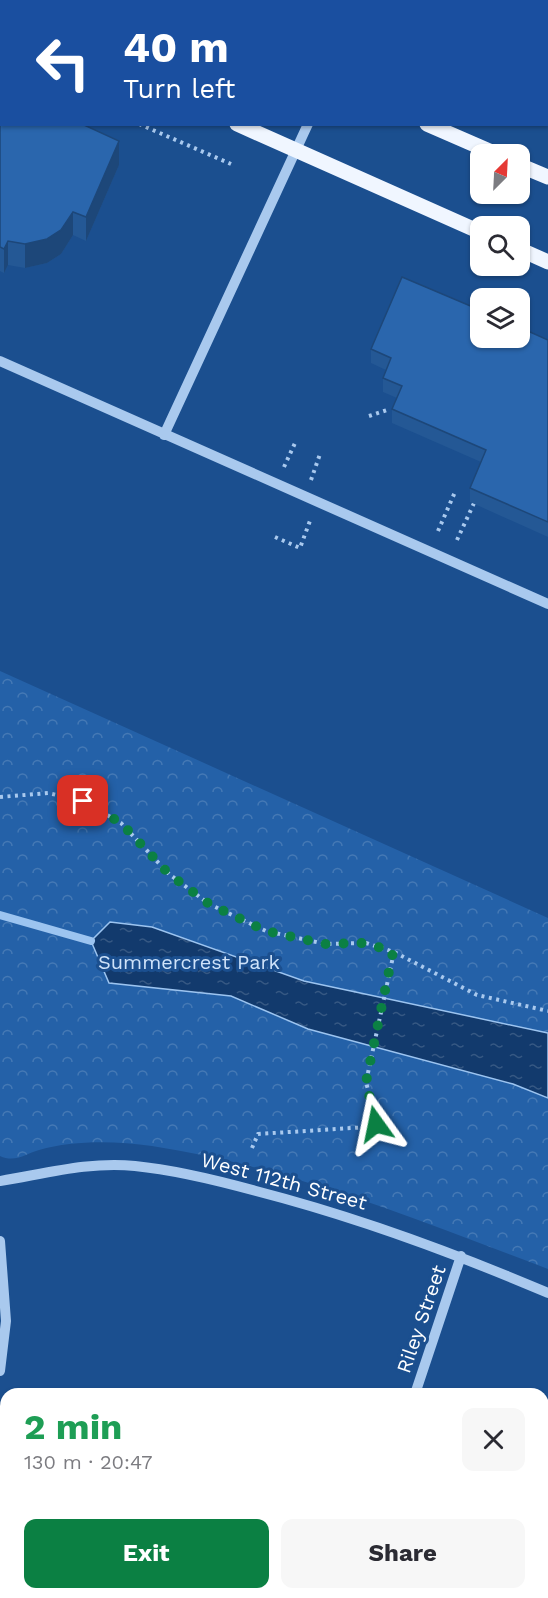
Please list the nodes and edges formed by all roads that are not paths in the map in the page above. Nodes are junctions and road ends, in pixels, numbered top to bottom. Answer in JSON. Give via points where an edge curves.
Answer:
{"nodes":[{"id":1,"x":241,"y":126,"type":"edge"},
{"id":2,"x":307,"y":126,"type":"edge"},
{"id":3,"x":432,"y":126,"type":"edge"},
{"id":4,"x":473,"y":144,"type":"edge"},
{"id":5,"x":296,"y":151,"type":"junction"},
{"id":6,"x":530,"y":170,"type":"edge"},
{"id":7,"x":548,"y":177,"type":"edge"},
{"id":8,"x":470,"y":228,"type":"edge"},
{"id":9,"x":530,"y":254,"type":"edge"},
{"id":10,"x":548,"y":262,"type":"edge"},
{"id":11,"x":0,"y":362,"type":"edge"},
{"id":12,"x":164,"y":435,"type":"junction"},
{"id":13,"x":548,"y":604,"type":"edge"},
{"id":14,"x":0,"y":1181,"type":"edge"},
{"id":15,"x":0,"y":1241,"type":"edge"},
{"id":16,"x":461,"y":1256,"type":"junction"},
{"id":17,"x":548,"y":1293,"type":"edge"},
{"id":18,"x":0,"y":1371,"type":"edge"},
{"id":19,"x":417,"y":1388,"type":"edge"}],
"edges":[{"from":1,"to":5,"type":"main road"},
{"from":2,"to":5,"type":"street"},
{"from":3,"to":4,"type":"main road"},
{"from":5,"to":8,"type":"main road"},
{"from":5,"to":12,"type":"street"},
{"from":6,"to":7,"type":"main road"},
{"from":9,"to":10,"type":"main road"},
{"from":11,"to":12,"type":"street"},
{"from":12,"to":13,"type":"street"},
{"from":14,"to":16,"type":"street","name":"West 112th Street","via":[[80,1167],[134,1166],[182,1173],[320,1207]]},
{"from":15,"to":18,"type":"street","via":[[6,1321]]},
{"from":16,"to":17,"type":"street","name":"West 112th Street"},
{"from":16,"to":19,"type":"street","name":"Riley Street"}]}
